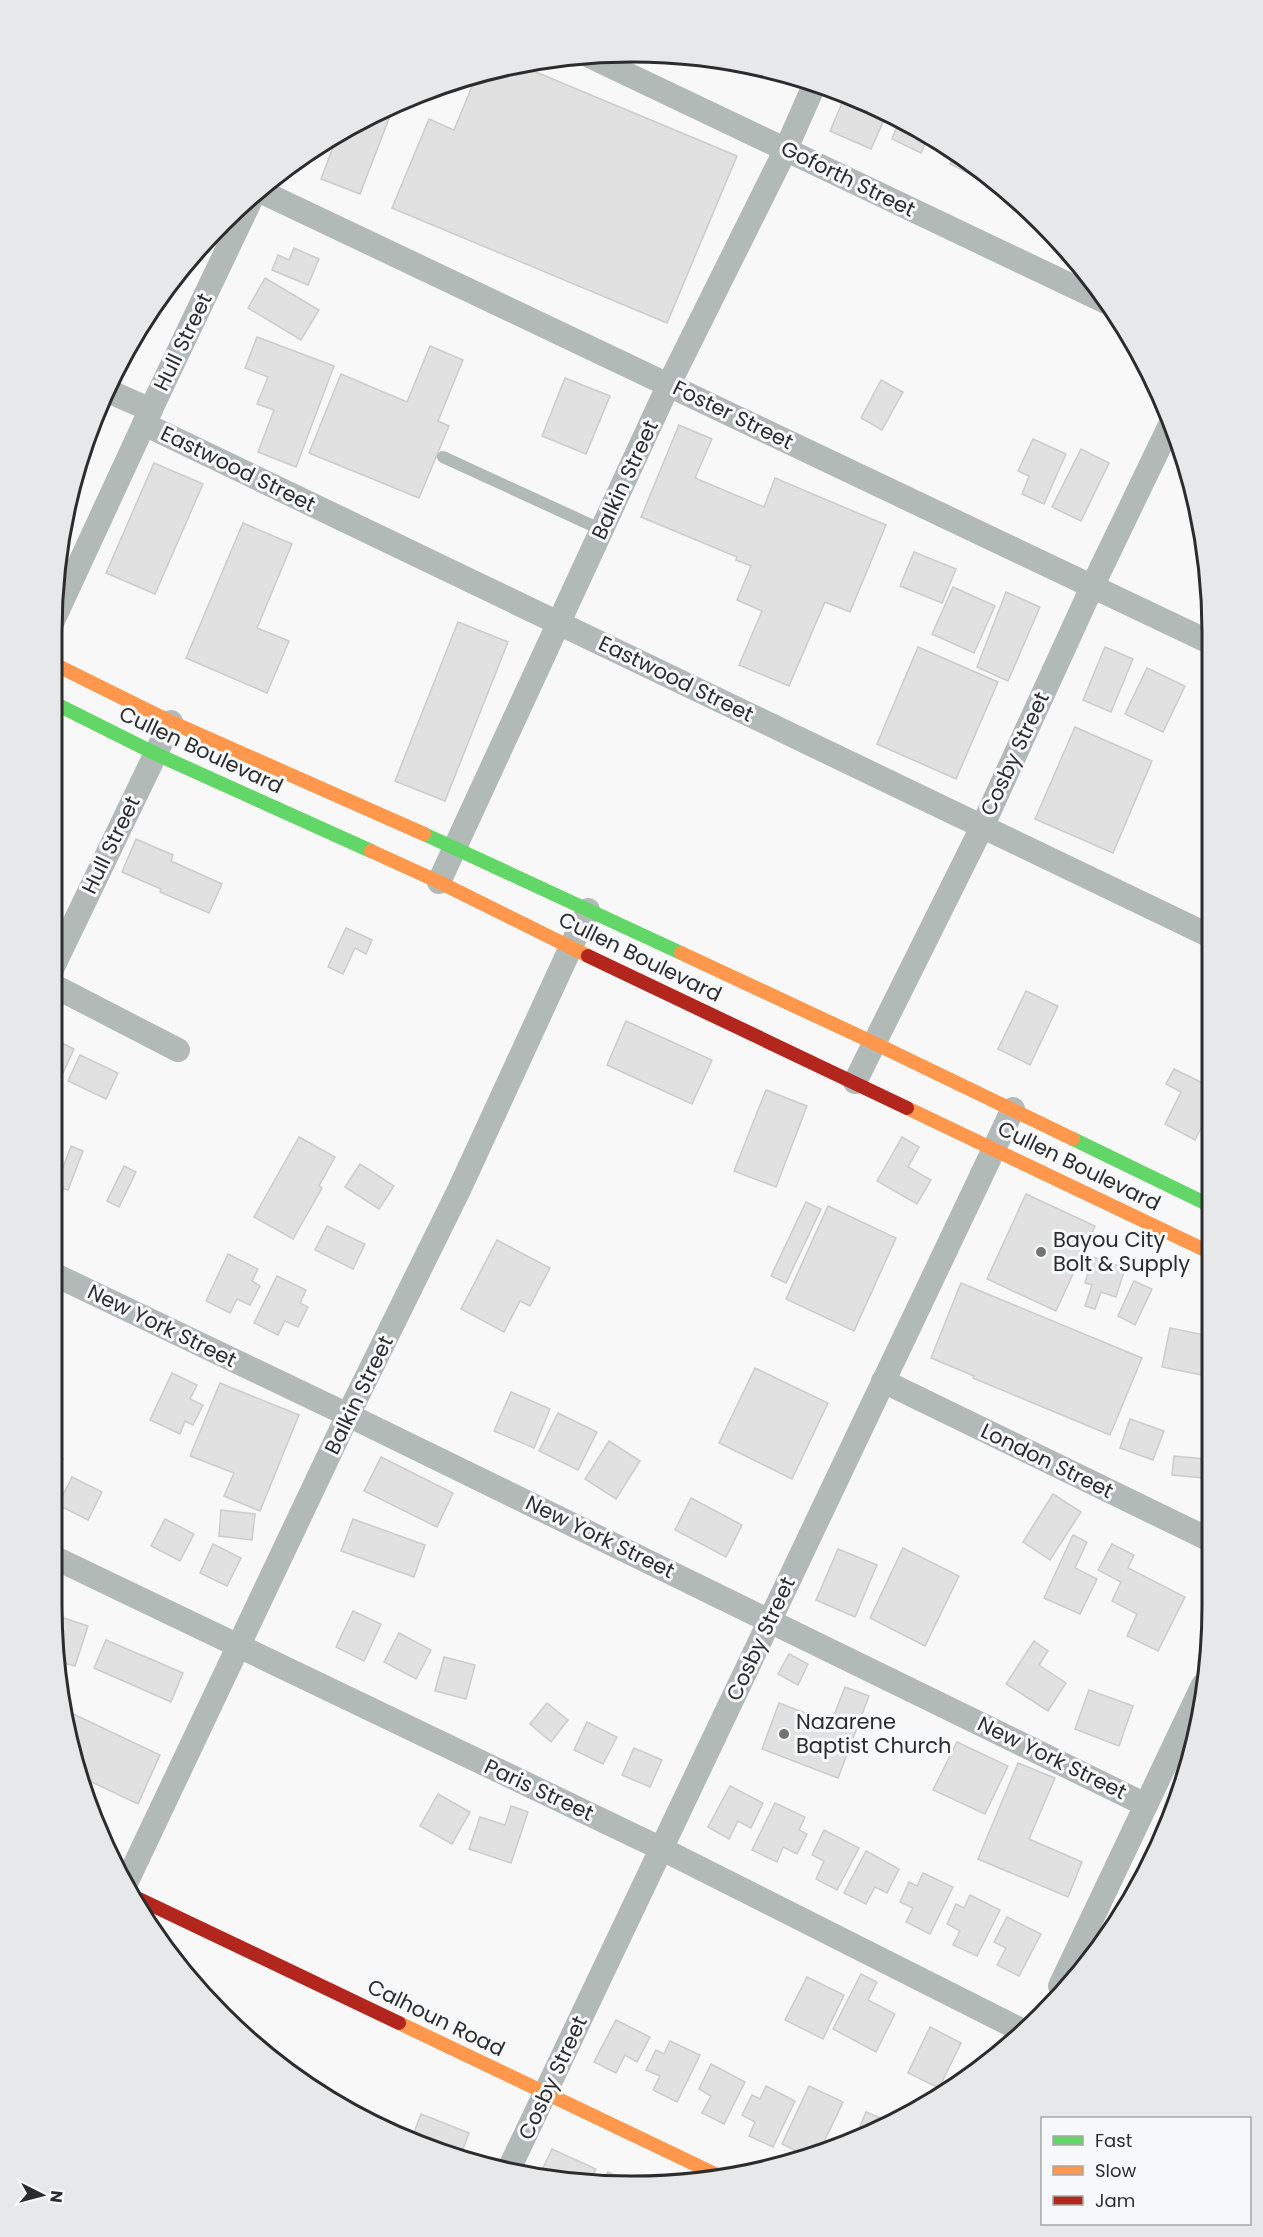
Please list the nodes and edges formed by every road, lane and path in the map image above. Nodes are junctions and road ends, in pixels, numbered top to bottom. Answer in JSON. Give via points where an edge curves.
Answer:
{"nodes":[{"id":1,"x":604,"y":63,"type":"edge"},
{"id":2,"x":812,"y":91,"type":"edge"},
{"id":3,"x":786,"y":149,"type":"junction"},
{"id":4,"x":267,"y":194,"type":"edge"},
{"id":5,"x":246,"y":212,"type":"edge"},
{"id":6,"x":1091,"y":295,"type":"edge"},
{"id":7,"x":669,"y":384,"type":"junction"},
{"id":8,"x":113,"y":394,"type":"edge"},
{"id":9,"x":147,"y":417,"type":"junction"},
{"id":10,"x":1166,"y":434,"type":"edge"},
{"id":11,"x":443,"y":457,"type":"dead end"},
{"id":12,"x":602,"y":530,"type":"junction"},
{"id":13,"x":1092,"y":587,"type":"junction"},
{"id":14,"x":63,"y":599,"type":"edge"},
{"id":15,"x":560,"y":623,"type":"junction"},
{"id":16,"x":1202,"y":639,"type":"edge"},
{"id":17,"x":62,"y":668,"type":"edge"},
{"id":18,"x":62,"y":707,"type":"edge"},
{"id":19,"x":171,"y":722,"type":"junction"},
{"id":20,"x":156,"y":754,"type":"junction"},
{"id":21,"x":983,"y":825,"type":"junction"},
{"id":22,"x":455,"y":848,"type":"junction"},
{"id":23,"x":439,"y":882,"type":"junction"},
{"id":24,"x":588,"y":910,"type":"junction"},
{"id":25,"x":1202,"y":932,"type":"edge"},
{"id":26,"x":62,"y":948,"type":"edge"},
{"id":27,"x":572,"y":948,"type":"junction"},
{"id":28,"x":62,"y":990,"type":"edge"},
{"id":29,"x":874,"y":1043,"type":"junction"},
{"id":30,"x":178,"y":1050,"type":"dead end"},
{"id":31,"x":855,"y":1082,"type":"junction"},
{"id":32,"x":1013,"y":1109,"type":"junction"},
{"id":33,"x":995,"y":1148,"type":"junction"},
{"id":34,"x":1202,"y":1202,"type":"edge"},
{"id":35,"x":1202,"y":1249,"type":"edge"},
{"id":36,"x":62,"y":1278,"type":"edge"},
{"id":37,"x":883,"y":1381,"type":"junction"},
{"id":38,"x":348,"y":1415,"type":"junction"},
{"id":39,"x":1202,"y":1536,"type":"edge"},
{"id":40,"x":62,"y":1561,"type":"edge"},
{"id":41,"x":771,"y":1620,"type":"junction"},
{"id":42,"x":238,"y":1647,"type":"junction"},
{"id":43,"x":1193,"y":1706,"type":"edge"},
{"id":44,"x":1146,"y":1804,"type":"junction"},
{"id":45,"x":662,"y":1849,"type":"junction"},
{"id":46,"x":130,"y":1875,"type":"edge"},
{"id":47,"x":146,"y":1902,"type":"edge"},
{"id":48,"x":1066,"y":1974,"type":"edge"},
{"id":49,"x":1015,"y":2027,"type":"edge"},
{"id":50,"x":545,"y":2094,"type":"junction"},
{"id":51,"x":512,"y":2163,"type":"edge"},
{"id":52,"x":708,"y":2171,"type":"edge"}],
"edges":[{"from":1,"to":3,"type":"street","name":"Goforth Street"},
{"from":2,"to":3,"type":"street","name":"Balkin Street"},
{"from":3,"to":6,"type":"street","name":"Goforth Street"},
{"from":3,"to":7,"type":"street","name":"Balkin Street"},
{"from":4,"to":7,"type":"street","name":"Foster Street"},
{"from":5,"to":9,"type":"street","name":"Hull Street"},
{"from":7,"to":12,"type":"street","name":"Balkin Street"},
{"from":7,"to":13,"type":"street","name":"Foster Street"},
{"from":8,"to":9,"type":"street","name":"Eastwood Street"},
{"from":9,"to":14,"type":"street","name":"Hull Street"},
{"from":9,"to":15,"type":"street","name":"Eastwood Street"},
{"from":10,"to":13,"type":"street","name":"Cosby Street"},
{"from":11,"to":12,"type":"lane"},
{"from":12,"to":15,"type":"street","name":"Balkin Street"},
{"from":13,"to":16,"type":"street","name":"Foster Street"},
{"from":13,"to":21,"type":"street","name":"Cosby Street"},
{"from":15,"to":21,"type":"street","name":"Eastwood Street"},
{"from":15,"to":22,"type":"street","name":"Balkin Street"},
{"from":17,"to":19,"type":"main road","name":"Cullen Boulevard"},
{"from":18,"to":20,"type":"main road","name":"Cullen Boulevard"},
{"from":19,"to":20,"type":"street","name":"Hull Street"},
{"from":19,"to":22,"type":"main road","name":"Cullen Boulevard"},
{"from":20,"to":23,"type":"main road","name":"Cullen Boulevard"},
{"from":20,"to":26,"type":"street","name":"Hull Street"},
{"from":21,"to":25,"type":"street","name":"Eastwood Street"},
{"from":21,"to":29,"type":"street","name":"Cosby Street"},
{"from":22,"to":23,"type":"street","name":"Balkin Street"},
{"from":22,"to":24,"type":"main road","name":"Cullen Boulevard"},
{"from":23,"to":27,"type":"main road","name":"Cullen Boulevard"},
{"from":24,"to":27,"type":"street","name":"Balkin Street"},
{"from":24,"to":29,"type":"main road","name":"Cullen Boulevard"},
{"from":27,"to":31,"type":"main road","name":"Cullen Boulevard"},
{"from":27,"to":38,"type":"street","name":"Balkin Street"},
{"from":28,"to":30,"type":"street"},
{"from":29,"to":31,"type":"street","name":"Cosby Street"},
{"from":29,"to":32,"type":"main road","name":"Cullen Boulevard"},
{"from":31,"to":33,"type":"main road","name":"Cullen Boulevard"},
{"from":32,"to":33,"type":"street","name":"Cosby Street"},
{"from":32,"to":34,"type":"main road","name":"Cullen Boulevard"},
{"from":33,"to":35,"type":"main road","name":"Cullen Boulevard"},
{"from":33,"to":37,"type":"street","name":"Cosby Street"},
{"from":36,"to":38,"type":"street","name":"New York Street"},
{"from":37,"to":39,"type":"street","name":"London Street"},
{"from":37,"to":41,"type":"street","name":"Cosby Street"},
{"from":38,"to":41,"type":"street","name":"New York Street"},
{"from":38,"to":42,"type":"street","name":"Balkin Street"},
{"from":40,"to":42,"type":"street","name":"Paris Street"},
{"from":41,"to":44,"type":"street","name":"New York Street"},
{"from":41,"to":45,"type":"street","name":"Cosby Street"},
{"from":42,"to":45,"type":"street","name":"Paris Street"},
{"from":42,"to":46,"type":"street","name":"Balkin Street"},
{"from":43,"to":44,"type":"street"},
{"from":44,"to":48,"type":"street"},
{"from":45,"to":49,"type":"street","name":"Paris Street"},
{"from":45,"to":50,"type":"street","name":"Cosby Street"},
{"from":47,"to":50,"type":"main road","name":"Calhoun Road"},
{"from":50,"to":51,"type":"street","name":"Cosby Street"},
{"from":50,"to":52,"type":"main road","name":"Calhoun Road"}]}
